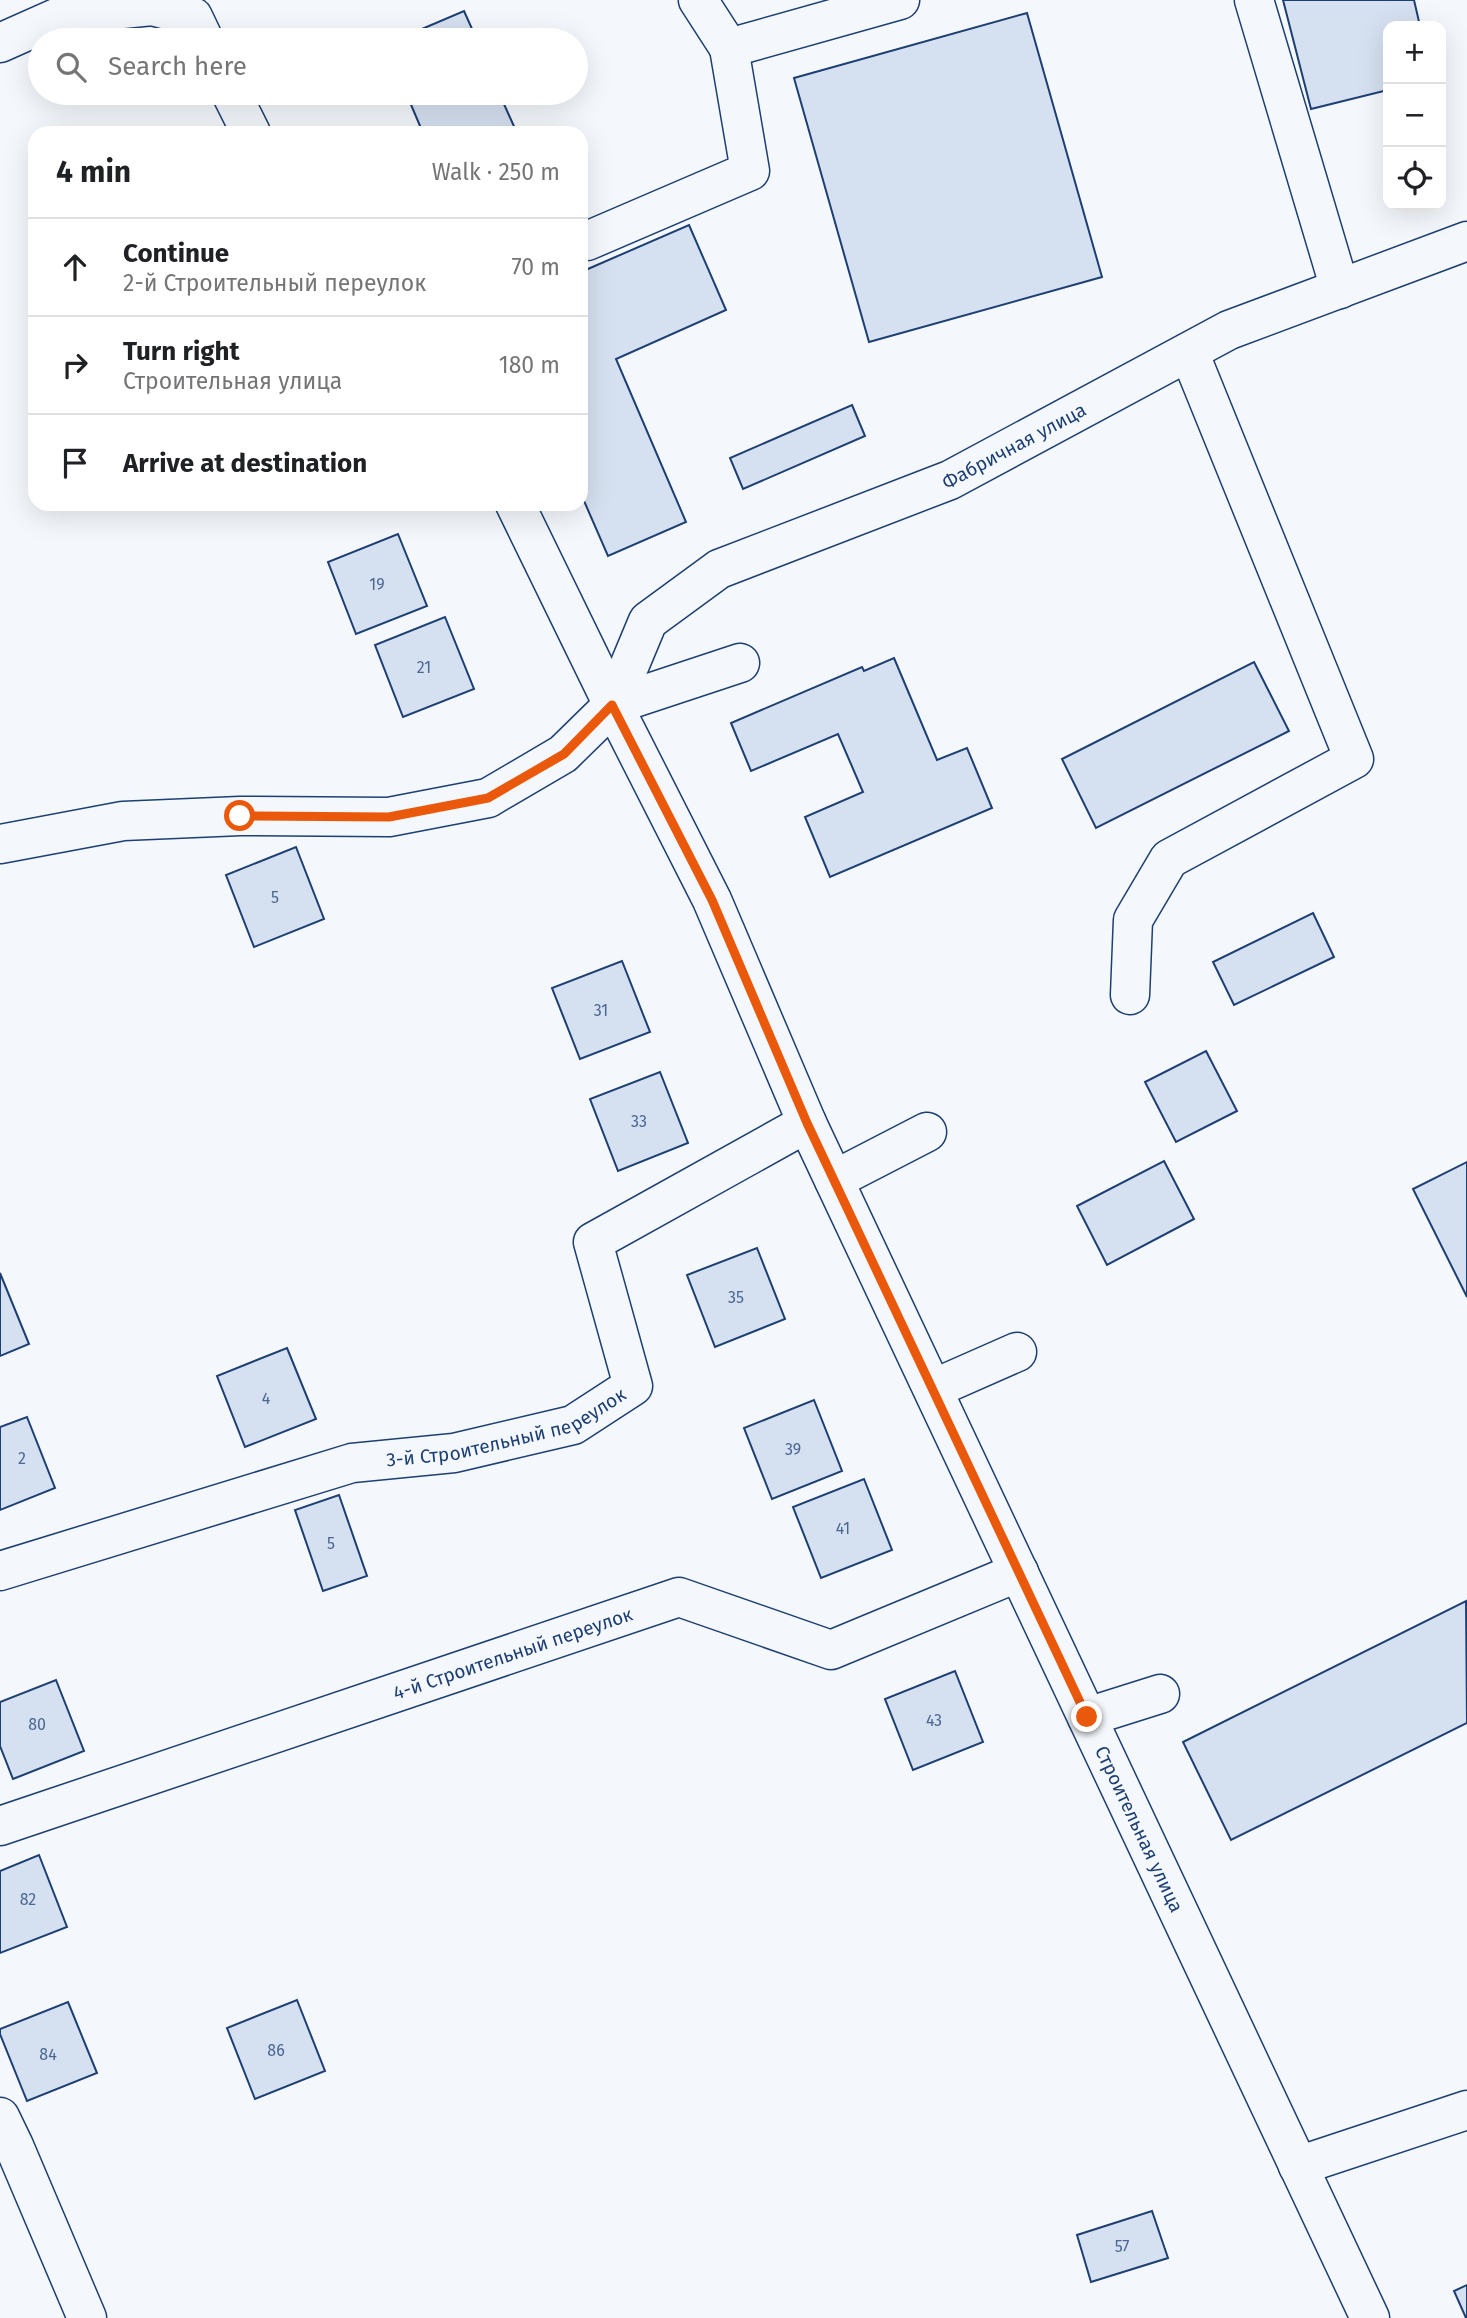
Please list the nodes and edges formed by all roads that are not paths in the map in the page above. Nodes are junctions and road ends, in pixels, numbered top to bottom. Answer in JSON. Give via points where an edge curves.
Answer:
{"nodes":[{"id":1,"x":698,"y":0,"type":"edge"},
{"id":2,"x":900,"y":0,"type":"edge"},
{"id":3,"x":1254,"y":0,"type":"edge"},
{"id":4,"x":34,"y":28,"type":"edge"},
{"id":5,"x":196,"y":28,"type":"edge"},
{"id":6,"x":28,"y":31,"type":"edge"},
{"id":7,"x":0,"y":43,"type":"edge"},
{"id":8,"x":729,"y":48,"type":"junction"},
{"id":9,"x":237,"y":105,"type":"edge"},
{"id":10,"x":248,"y":126,"type":"edge"},
{"id":11,"x":588,"y":241,"type":"edge"},
{"id":12,"x":1467,"y":241,"type":"edge"},
{"id":13,"x":1340,"y":289,"type":"junction"},
{"id":14,"x":1189,"y":352,"type":"junction"},
{"id":15,"x":518,"y":511,"type":"edge"},
{"id":16,"x":740,"y":663,"type":"dead end"},
{"id":17,"x":612,"y":705,"type":"junction"},
{"id":18,"x":0,"y":844,"type":"edge"},
{"id":19,"x":1130,"y":995,"type":"dead end"},
{"id":20,"x":807,"y":1123,"type":"junction"},
{"id":21,"x":927,"y":1132,"type":"dead end"},
{"id":22,"x":834,"y":1180,"type":"junction"},
{"id":23,"x":1017,"y":1352,"type":"dead end"},
{"id":24,"x":933,"y":1389,"type":"junction"},
{"id":25,"x":0,"y":1572,"type":"edge"},
{"id":26,"x":1019,"y":1572,"type":"junction"},
{"id":27,"x":1160,"y":1693,"type":"dead end"},
{"id":28,"x":1087,"y":1717,"type":"junction"},
{"id":29,"x":0,"y":1826,"type":"edge"},
{"id":30,"x":1467,"y":2110,"type":"edge"},
{"id":31,"x":5,"y":2138,"type":"edge"},
{"id":32,"x":1298,"y":2166,"type":"junction"},
{"id":33,"x":87,"y":2318,"type":"edge"},
{"id":34,"x":1370,"y":2318,"type":"edge"}],
"edges":[{"from":1,"to":8,"type":"street"},
{"from":2,"to":8,"type":"street"},
{"from":3,"to":13,"type":"street"},
{"from":4,"to":5,"type":"street","via":[[63,15],[152,6]]},
{"from":6,"to":7,"type":"street"},
{"from":8,"to":11,"type":"street","via":[[750,171]]},
{"from":9,"to":10,"type":"street"},
{"from":12,"to":13,"type":"street","name":"Фабричная улица"},
{"from":13,"to":14,"type":"street","name":"Фабричная улица","via":[[1229,330]]},
{"from":14,"to":17,"type":"street","name":"Фабричная улица","via":[[950,480],[719,569],[648,621]]},
{"from":14,"to":19,"type":"street","via":[[1354,759],[1170,859],[1133,920]]},
{"from":15,"to":17,"type":"street","name":"Строительная улица"},
{"from":16,"to":17,"type":"street"},
{"from":17,"to":18,"type":"street","via":[[564,754],[488,798],[389,817],[123,821]]},
{"from":17,"to":20,"type":"street","name":"Строительная улица","via":[[712,900]]},
{"from":20,"to":22,"type":"street","name":"Строительная улица"},
{"from":20,"to":25,"type":"street","name":"3-й Строительный переулок","via":[[593,1241],[633,1386],[573,1425],[454,1453],[352,1463]]},
{"from":21,"to":22,"type":"street"},
{"from":22,"to":24,"type":"street","name":"Строительная улица"},
{"from":23,"to":24,"type":"street"},
{"from":24,"to":26,"type":"street","name":"Строительная улица"},
{"from":26,"to":28,"type":"street","name":"Строительная улица"},
{"from":26,"to":29,"type":"street","name":"4-й Строительный переулок","via":[[831,1650],[679,1597]]},
{"from":27,"to":28,"type":"street"},
{"from":28,"to":32,"type":"street","name":"Строительная улица"},
{"from":30,"to":32,"type":"street"},
{"from":31,"to":33,"type":"street"},
{"from":32,"to":34,"type":"street","name":"Строительная улица"}]}
